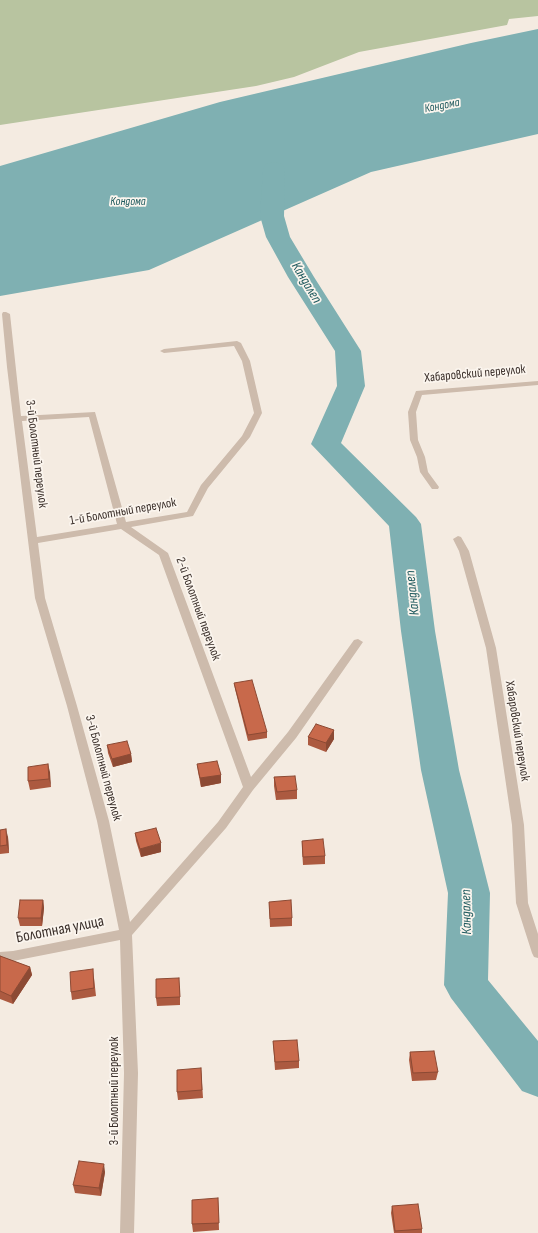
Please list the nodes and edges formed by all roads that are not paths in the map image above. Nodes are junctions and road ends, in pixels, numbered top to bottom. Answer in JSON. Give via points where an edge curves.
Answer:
{"nodes":[{"id":1,"x":6,"y":314,"type":"dead end"},
{"id":2,"x":164,"y":351,"type":"dead end"},
{"id":3,"x":538,"y":383,"type":"edge"},
{"id":4,"x":17,"y":419,"type":"junction"},
{"id":5,"x":434,"y":487,"type":"dead end"},
{"id":6,"x":122,"y":525,"type":"junction"},
{"id":7,"x":458,"y":539,"type":"dead end"},
{"id":8,"x":33,"y":541,"type":"junction"},
{"id":9,"x":358,"y":642,"type":"dead end"},
{"id":10,"x":249,"y":787,"type":"junction"},
{"id":11,"x":126,"y":933,"type":"junction"},
{"id":12,"x":538,"y":953,"type":"edge"},
{"id":13,"x":0,"y":957,"type":"edge"},
{"id":14,"x":127,"y":1233,"type":"edge"}],
"edges":[{"from":1,"to":4,"type":"street","name":"3-й Болотный переулок"},
{"from":2,"to":6,"type":"street","name":"1-й Болотный переулок","via":[[238,343],[246,361],[258,413],[246,437],[204,487],[190,514]]},
{"from":3,"to":5,"type":"street","name":"Хабаровский переулок","via":[[419,393],[412,412],[414,440],[424,472]]},
{"from":4,"to":6,"type":"street","via":[[92,414]]},
{"from":4,"to":8,"type":"street","name":"3-й Болотный переулок"},
{"from":6,"to":8,"type":"street","name":"1-й Болотный переулок"},
{"from":6,"to":10,"type":"street","name":"2-й Болотный переулок","via":[[163,553]]},
{"from":7,"to":12,"type":"street","name":"Хабаровский переулок","via":[[464,551],[491,648],[518,825],[522,903]]},
{"from":8,"to":11,"type":"street","name":"3-й Болотный переулок","via":[[40,598],[103,821]]},
{"from":9,"to":10,"type":"street","via":[[292,735]]},
{"from":10,"to":11,"type":"street","via":[[222,825]]},
{"from":11,"to":13,"type":"street","name":"Болотная улица"},
{"from":11,"to":14,"type":"street","name":"3-й Болотный переулок","via":[[131,1073]]}]}
